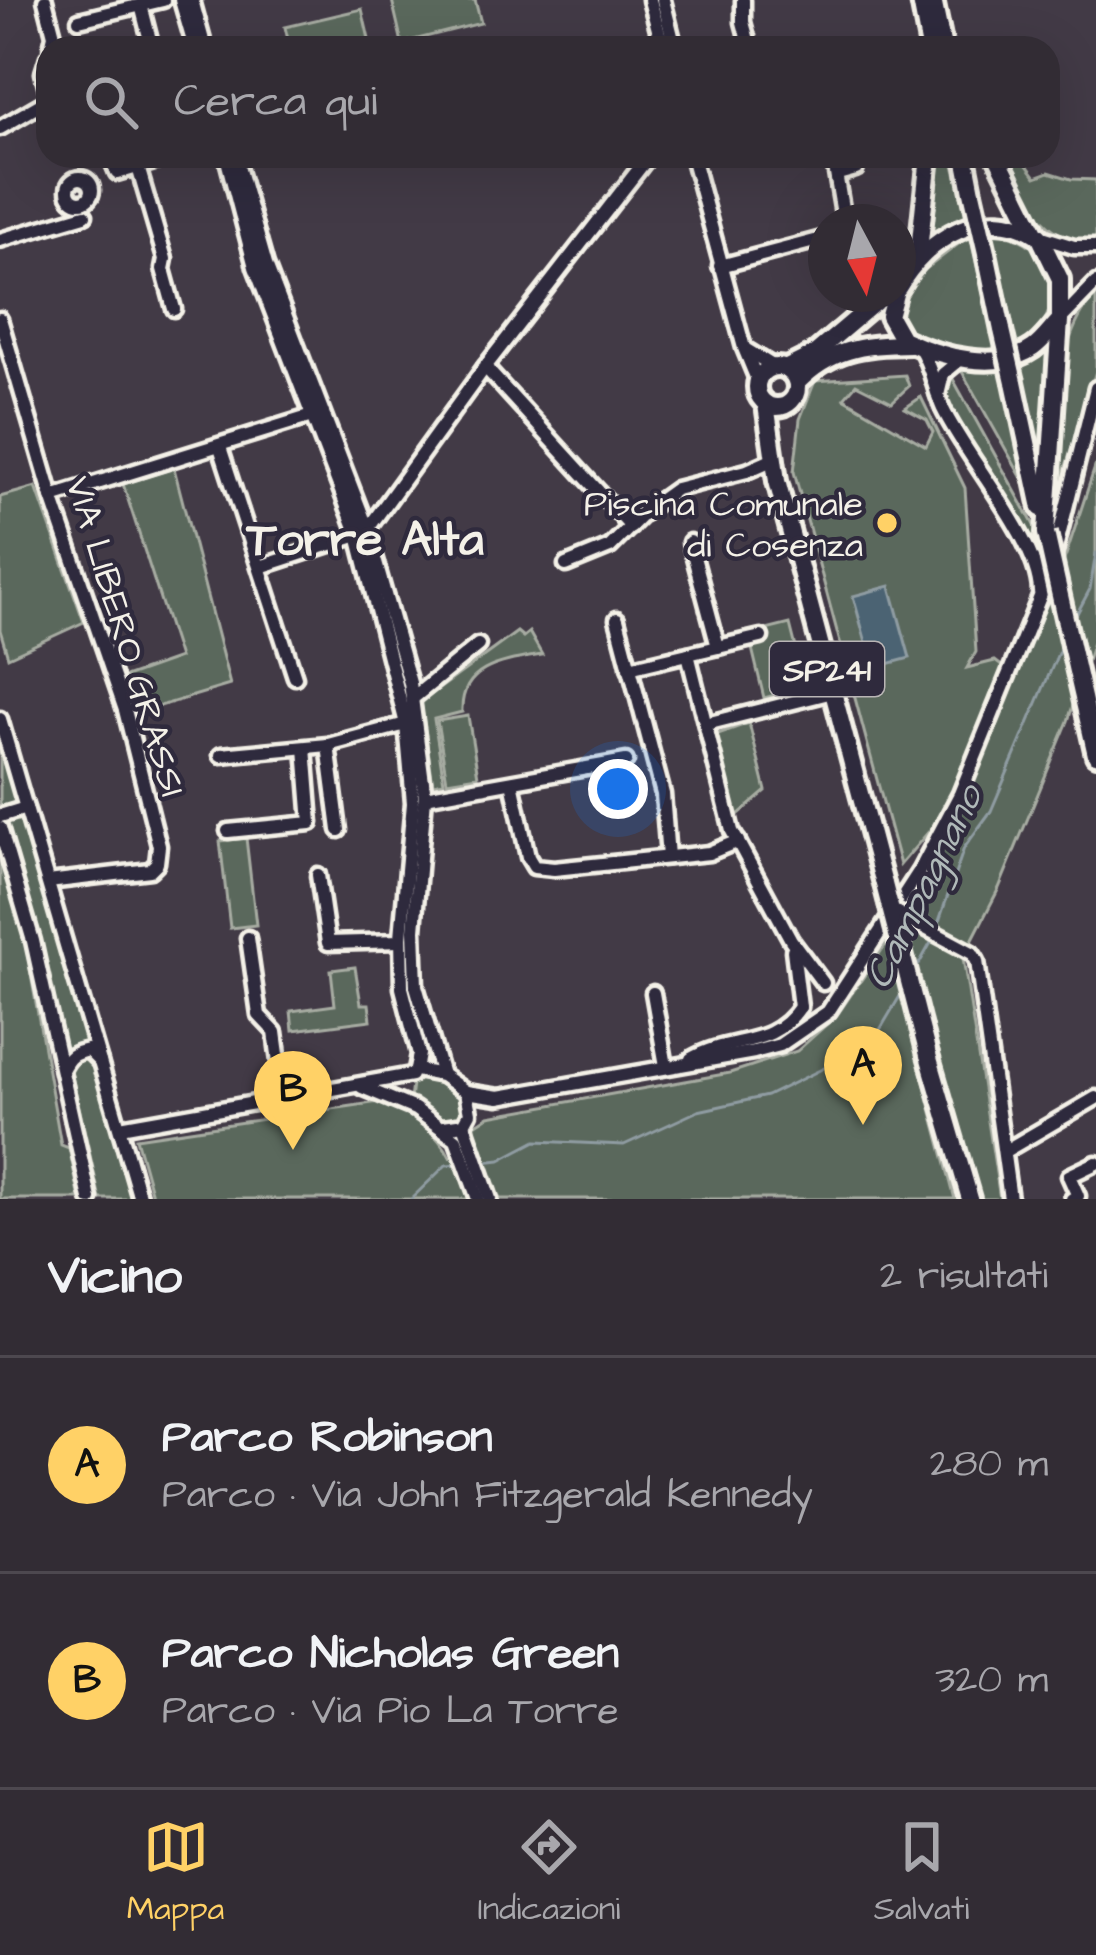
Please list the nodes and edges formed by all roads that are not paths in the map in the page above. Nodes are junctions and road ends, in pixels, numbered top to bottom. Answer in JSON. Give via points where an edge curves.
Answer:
{"nodes":[{"id":1,"x":45,"y":0,"type":"edge"},
{"id":2,"x":163,"y":0,"type":"edge"},
{"id":3,"x":182,"y":0,"type":"edge"},
{"id":4,"x":192,"y":0,"type":"edge"},
{"id":5,"x":650,"y":0,"type":"edge"},
{"id":6,"x":663,"y":0,"type":"edge"},
{"id":7,"x":743,"y":0,"type":"edge"},
{"id":8,"x":930,"y":4,"type":"edge"},
{"id":9,"x":141,"y":5,"type":"junction"},
{"id":10,"x":79,"y":20,"type":"dead end"},
{"id":11,"x":54,"y":36,"type":"edge"},
{"id":12,"x":149,"y":36,"type":"edge"},
{"id":13,"x":192,"y":36,"type":"edge"},
{"id":14,"x":202,"y":36,"type":"edge"},
{"id":15,"x":660,"y":36,"type":"edge"},
{"id":16,"x":672,"y":36,"type":"edge"},
{"id":17,"x":747,"y":36,"type":"edge"},
{"id":18,"x":930,"y":36,"type":"edge"},
{"id":19,"x":942,"y":36,"type":"edge"},
{"id":20,"x":36,"y":104,"type":"edge"},
{"id":21,"x":0,"y":128,"type":"edge"},
{"id":22,"x":115,"y":168,"type":"edge"},
{"id":23,"x":134,"y":168,"type":"edge"},
{"id":24,"x":138,"y":168,"type":"edge"},
{"id":25,"x":229,"y":168,"type":"edge"},
{"id":26,"x":238,"y":168,"type":"edge"},
{"id":27,"x":640,"y":168,"type":"edge"},
{"id":28,"x":695,"y":168,"type":"edge"},
{"id":29,"x":836,"y":168,"type":"edge"},
{"id":30,"x":855,"y":168,"type":"edge"},
{"id":31,"x":928,"y":168,"type":"edge"},
{"id":32,"x":967,"y":168,"type":"edge"},
{"id":33,"x":1003,"y":168,"type":"edge"},
{"id":34,"x":117,"y":173,"type":"junction"},
{"id":35,"x":838,"y":174,"type":"junction"},
{"id":36,"x":90,"y":184,"type":"dead end"},
{"id":37,"x":842,"y":204,"type":"edge"},
{"id":38,"x":85,"y":215,"type":"dead end"},
{"id":39,"x":1037,"y":234,"type":"junction"},
{"id":40,"x":0,"y":240,"type":"edge"},
{"id":41,"x":808,"y":243,"type":"edge"},
{"id":42,"x":1096,"y":247,"type":"edge"},
{"id":43,"x":918,"y":260,"type":"junction"},
{"id":44,"x":916,"y":263,"type":"edge"},
{"id":45,"x":721,"y":266,"type":"junction"},
{"id":46,"x":1096,"y":283,"type":"edge"},
{"id":47,"x":174,"y":309,"type":"dead end"},
{"id":48,"x":864,"y":312,"type":"edge"},
{"id":49,"x":890,"y":312,"type":"edge"},
{"id":50,"x":0,"y":319,"type":"edge"},
{"id":51,"x":1060,"y":320,"type":"junction"},
{"id":52,"x":916,"y":346,"type":"junction"},
{"id":53,"x":744,"y":348,"type":"junction"},
{"id":54,"x":963,"y":358,"type":"junction"},
{"id":55,"x":485,"y":368,"type":"junction"},
{"id":56,"x":786,"y":373,"type":"junction"},
{"id":57,"x":758,"y":382,"type":"junction"},
{"id":58,"x":1096,"y":388,"type":"edge"},
{"id":59,"x":938,"y":396,"type":"junction"},
{"id":60,"x":766,"y":404,"type":"junction"},
{"id":61,"x":788,"y":404,"type":"junction"},
{"id":62,"x":318,"y":414,"type":"junction"},
{"id":63,"x":220,"y":447,"type":"junction"},
{"id":64,"x":774,"y":464,"type":"junction"},
{"id":65,"x":52,"y":497,"type":"junction"},
{"id":66,"x":631,"y":527,"type":"junction"},
{"id":67,"x":363,"y":533,"type":"junction"},
{"id":68,"x":1046,"y":533,"type":"junction"},
{"id":69,"x":690,"y":542,"type":"dead end"},
{"id":70,"x":1025,"y":544,"type":"junction"},
{"id":71,"x":566,"y":565,"type":"dead end"},
{"id":72,"x":260,"y":567,"type":"junction"},
{"id":73,"x":1049,"y":572,"type":"junction"},
{"id":74,"x":1040,"y":601,"type":"junction"},
{"id":75,"x":617,"y":619,"type":"dead end"},
{"id":76,"x":761,"y":637,"type":"dead end"},
{"id":77,"x":478,"y":645,"type":"dead end"},
{"id":78,"x":718,"y":647,"type":"junction"},
{"id":79,"x":688,"y":654,"type":"junction"},
{"id":80,"x":629,"y":668,"type":"junction"},
{"id":81,"x":295,"y":677,"type":"dead end"},
{"id":82,"x":833,"y":692,"type":"junction"},
{"id":83,"x":413,"y":698,"type":"junction"},
{"id":84,"x":0,"y":719,"type":"edge"},
{"id":85,"x":406,"y":724,"type":"junction"},
{"id":86,"x":706,"y":724,"type":"junction"},
{"id":87,"x":328,"y":746,"type":"junction"},
{"id":88,"x":305,"y":748,"type":"junction"},
{"id":89,"x":221,"y":755,"type":"dead end"},
{"id":90,"x":1096,"y":755,"type":"edge"},
{"id":91,"x":626,"y":761,"type":"dead end"},
{"id":92,"x":512,"y":782,"type":"junction"},
{"id":93,"x":425,"y":797,"type":"junction"},
{"id":94,"x":26,"y":808,"type":"junction"},
{"id":95,"x":0,"y":815,"type":"edge"},
{"id":96,"x":0,"y":828,"type":"edge"},
{"id":97,"x":339,"y":830,"type":"dead end"},
{"id":98,"x":228,"y":831,"type":"dead end"},
{"id":99,"x":738,"y":842,"type":"junction"},
{"id":100,"x":668,"y":857,"type":"junction"},
{"id":101,"x":318,"y":875,"type":"dead end"},
{"id":102,"x":48,"y":882,"type":"junction"},
{"id":103,"x":890,"y":909,"type":"junction"},
{"id":104,"x":248,"y":938,"type":"dead end"},
{"id":105,"x":791,"y":940,"type":"junction"},
{"id":106,"x":401,"y":941,"type":"junction"},
{"id":107,"x":856,"y":973,"type":"junction"},
{"id":108,"x":824,"y":984,"type":"junction"},
{"id":109,"x":801,"y":991,"type":"junction"},
{"id":110,"x":653,"y":994,"type":"dead end"},
{"id":111,"x":800,"y":1007,"type":"junction"},
{"id":112,"x":827,"y":1011,"type":"junction"},
{"id":113,"x":100,"y":1062,"type":"junction"},
{"id":114,"x":685,"y":1062,"type":"junction"},
{"id":115,"x":666,"y":1066,"type":"junction"},
{"id":116,"x":62,"y":1071,"type":"junction"},
{"id":117,"x":414,"y":1073,"type":"junction"},
{"id":118,"x":442,"y":1075,"type":"junction"},
{"id":119,"x":361,"y":1087,"type":"junction"},
{"id":120,"x":466,"y":1092,"type":"junction"},
{"id":121,"x":499,"y":1097,"type":"junction"},
{"id":122,"x":1096,"y":1098,"type":"edge"},
{"id":123,"x":284,"y":1099,"type":"junction"},
{"id":124,"x":415,"y":1109,"type":"junction"},
{"id":125,"x":120,"y":1127,"type":"junction"},
{"id":126,"x":465,"y":1130,"type":"junction"},
{"id":127,"x":1005,"y":1151,"type":"junction"},
{"id":128,"x":1096,"y":1163,"type":"edge"},
{"id":129,"x":90,"y":1199,"type":"edge"},
{"id":130,"x":140,"y":1199,"type":"edge"},
{"id":131,"x":478,"y":1199,"type":"edge"},
{"id":132,"x":490,"y":1199,"type":"edge"},
{"id":133,"x":970,"y":1199,"type":"edge"},
{"id":134,"x":1010,"y":1199,"type":"edge"},
{"id":135,"x":1072,"y":1199,"type":"edge"}],
"edges":[{"from":1,"to":11,"type":"street"},
{"from":2,"to":9,"type":"street"},
{"from":3,"to":13,"type":"street"},
{"from":4,"to":14,"type":"street"},
{"from":5,"to":15,"type":"street"},
{"from":6,"to":16,"type":"street"},
{"from":7,"to":17,"type":"street"},
{"from":8,"to":18,"type":"main road"},
{"from":8,"to":19,"type":"main road"},
{"from":9,"to":10,"type":"street"},
{"from":9,"to":12,"type":"street"},
{"from":20,"to":21,"type":"street"},
{"from":22,"to":34,"type":"street"},
{"from":23,"to":34,"type":"street"},
{"from":24,"to":47,"type":"street"},
{"from":25,"to":62,"type":"street","via":[[255,266]]},
{"from":26,"to":62,"type":"street"},
{"from":27,"to":55,"type":"street"},
{"from":28,"to":45,"type":"street"},
{"from":29,"to":35,"type":"street"},
{"from":30,"to":35,"type":"street"},
{"from":31,"to":43,"type":"main road"},
{"from":32,"to":68,"type":"main road","bridge":true},
{"from":33,"to":39,"type":"main road"},
{"from":34,"to":36,"type":"street"},
{"from":35,"to":37,"type":"street"},
{"from":38,"to":40,"type":"street"},
{"from":39,"to":42,"type":"street"},
{"from":39,"to":43,"type":"main road","via":[[1002,220],[978,221]]},
{"from":39,"to":51,"type":"main road","via":[[1060,279]]},
{"from":41,"to":45,"type":"street"},
{"from":43,"to":44,"type":"main road"},
{"from":45,"to":53,"type":"street"},
{"from":46,"to":51,"type":"street"},
{"from":48,"to":56,"type":"main road"},
{"from":49,"to":52,"type":"main road","via":[[891,325]]},
{"from":50,"to":65,"type":"street","name":"VIA LIBERO GRASSI"},
{"from":51,"to":54,"type":"main road","via":[[1018,356]]},
{"from":51,"to":68,"type":"main road"},
{"from":52,"to":54,"type":"main road"},
{"from":52,"to":56,"type":"main road","via":[[880,343]]},
{"from":52,"to":59,"type":"street"},
{"from":53,"to":56,"type":"street"},
{"from":53,"to":57,"type":"street"},
{"from":54,"to":59,"type":"street","via":[[943,374]]},
{"from":55,"to":66,"type":"street"},
{"from":55,"to":67,"type":"street"},
{"from":56,"to":57,"type":"main road","via":[[765,372]]},
{"from":56,"to":61,"type":"main road","via":[[796,395]]},
{"from":57,"to":60,"type":"main road"},
{"from":58,"to":73,"type":"street"},
{"from":59,"to":70,"type":"street"},
{"from":60,"to":61,"type":"main road"},
{"from":60,"to":64,"type":"main road"},
{"from":61,"to":64,"type":"main road"},
{"from":62,"to":63,"type":"street"},
{"from":62,"to":67,"type":"street"},
{"from":63,"to":65,"type":"street"},
{"from":63,"to":72,"type":"street"},
{"from":64,"to":66,"type":"street","via":[[676,489]]},
{"from":64,"to":82,"type":"main road","number":"SP241"},
{"from":65,"to":102,"type":"street","name":"VIA LIBERO GRASSI","via":[[125,710],[159,846],[151,869]]},
{"from":66,"to":71,"type":"street","via":[[610,547]]},
{"from":67,"to":72,"type":"street"},
{"from":67,"to":83,"type":"street"},
{"from":67,"to":85,"type":"street"},
{"from":68,"to":90,"type":"main road","bridge":true},
{"from":69,"to":78,"type":"street"},
{"from":70,"to":73,"type":"street"},
{"from":70,"to":74,"type":"street","via":[[1040,575]]},
{"from":72,"to":81,"type":"street"},
{"from":73,"to":74,"type":"street"},
{"from":74,"to":107,"type":"street","via":[[960,794]]},
{"from":75,"to":80,"type":"street"},
{"from":76,"to":78,"type":"street"},
{"from":77,"to":83,"type":"street"},
{"from":78,"to":79,"type":"street"},
{"from":79,"to":80,"type":"street"},
{"from":79,"to":86,"type":"street"},
{"from":80,"to":100,"type":"street","via":[[663,794]]},
{"from":82,"to":86,"type":"street"},
{"from":82,"to":103,"type":"main road","number":"SP241","bridge":true},
{"from":83,"to":93,"type":"street"},
{"from":84,"to":94,"type":"street"},
{"from":85,"to":87,"type":"street"},
{"from":85,"to":106,"type":"street","via":[[413,803]]},
{"from":86,"to":99,"type":"street"},
{"from":87,"to":88,"type":"street"},
{"from":87,"to":97,"type":"street"},
{"from":88,"to":89,"type":"street"},
{"from":88,"to":98,"type":"street","via":[[310,823]]},
{"from":91,"to":92,"type":"street"},
{"from":92,"to":93,"type":"street"},
{"from":92,"to":100,"type":"street","via":[[533,867]]},
{"from":93,"to":118,"type":"street","via":[[416,986]]},
{"from":94,"to":95,"type":"street"},
{"from":94,"to":102,"type":"street"},
{"from":96,"to":116,"type":"street"},
{"from":99,"to":100,"type":"street"},
{"from":99,"to":105,"type":"street"},
{"from":101,"to":106,"type":"street","via":[[328,943]]},
{"from":102,"to":113,"type":"street"},
{"from":103,"to":127,"type":"street","bridge":true,"via":[[975,957]]},
{"from":103,"to":133,"type":"main road","number":"SP241","bridge":true},
{"from":104,"to":123,"type":"street","via":[[259,1015],[274,1032]]},
{"from":105,"to":108,"type":"street"},
{"from":105,"to":109,"type":"street"},
{"from":106,"to":117,"type":"street","via":[[402,988],[419,1054]]},
{"from":107,"to":108,"type":"street"},
{"from":107,"to":112,"type":"street"},
{"from":108,"to":109,"type":"street"},
{"from":108,"to":112,"type":"street","via":[[833,997]]},
{"from":109,"to":111,"type":"street"},
{"from":110,"to":115,"type":"street"},
{"from":111,"to":112,"type":"street","via":[[813,1017]]},
{"from":111,"to":114,"type":"street","via":[[787,1027]]},
{"from":112,"to":114,"type":"street","via":[[780,1046]]},
{"from":113,"to":116,"type":"street","via":[[88,1050],[77,1052]]},
{"from":113,"to":125,"type":"street"},
{"from":114,"to":115,"type":"street"},
{"from":115,"to":121,"type":"street"},
{"from":116,"to":129,"type":"street"},
{"from":117,"to":118,"type":"street"},
{"from":117,"to":119,"type":"street"},
{"from":117,"to":124,"type":"street","via":[[406,1094]]},
{"from":118,"to":120,"type":"street"},
{"from":119,"to":123,"type":"street"},
{"from":119,"to":124,"type":"street"},
{"from":120,"to":121,"type":"street"},
{"from":120,"to":126,"type":"street"},
{"from":121,"to":126,"type":"street"},
{"from":122,"to":127,"type":"street"},
{"from":123,"to":125,"type":"street"},
{"from":124,"to":126,"type":"street"},
{"from":125,"to":130,"type":"street"},
{"from":126,"to":131,"type":"street"},
{"from":126,"to":132,"type":"street"},
{"from":127,"to":134,"type":"street"},
{"from":128,"to":135,"type":"street","via":[[1069,1176],[1078,1196]]}]}
